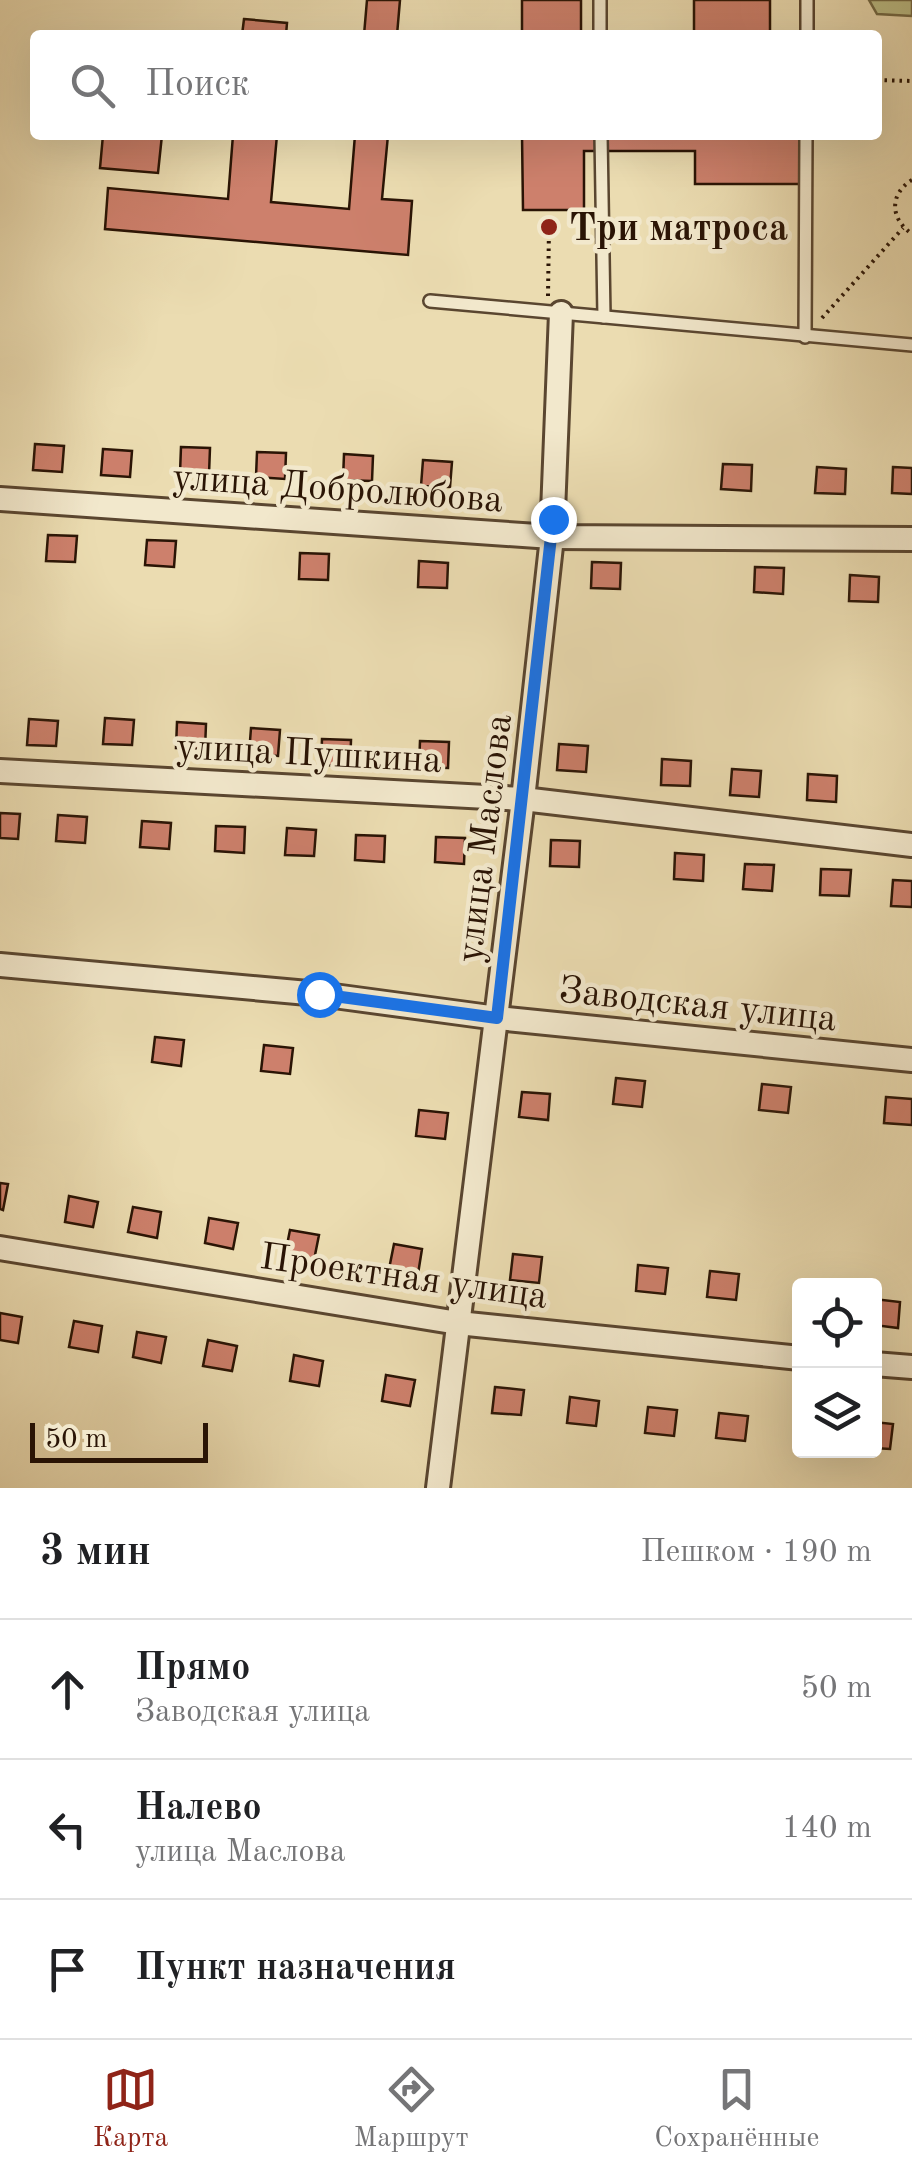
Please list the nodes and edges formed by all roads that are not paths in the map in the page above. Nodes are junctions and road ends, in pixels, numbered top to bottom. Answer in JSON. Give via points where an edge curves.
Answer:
{"nodes":[{"id":1,"x":600,"y":0,"type":"edge"},
{"id":2,"x":807,"y":0,"type":"edge"},
{"id":3,"x":600,"y":30,"type":"edge"},
{"id":4,"x":806,"y":30,"type":"edge"},
{"id":5,"x":602,"y":140,"type":"edge"},
{"id":6,"x":806,"y":140,"type":"edge"},
{"id":7,"x":430,"y":300,"type":"dead end"},
{"id":8,"x":554,"y":312,"type":"junction"},
{"id":9,"x":604,"y":317,"type":"junction"},
{"id":10,"x":805,"y":337,"type":"junction"},
{"id":11,"x":912,"y":346,"type":"edge"},
{"id":12,"x":0,"y":498,"type":"edge"},
{"id":13,"x":552,"y":537,"type":"junction"},
{"id":14,"x":912,"y":539,"type":"edge"},
{"id":15,"x":0,"y":771,"type":"edge"},
{"id":16,"x":523,"y":799,"type":"junction"},
{"id":17,"x":912,"y":845,"type":"edge"},
{"id":18,"x":0,"y":965,"type":"edge"},
{"id":19,"x":497,"y":1018,"type":"junction"},
{"id":20,"x":912,"y":1060,"type":"edge"},
{"id":21,"x":0,"y":1248,"type":"edge"},
{"id":22,"x":458,"y":1322,"type":"junction"},
{"id":23,"x":792,"y":1357,"type":"edge"},
{"id":24,"x":882,"y":1365,"type":"edge"},
{"id":25,"x":912,"y":1367,"type":"edge"},
{"id":26,"x":438,"y":1488,"type":"edge"}],
"edges":[{"from":1,"to":3,"type":"lane"},
{"from":2,"to":4,"type":"lane"},
{"from":5,"to":9,"type":"lane"},
{"from":6,"to":10,"type":"lane"},
{"from":7,"to":8,"type":"lane"},
{"from":8,"to":9,"type":"lane"},
{"from":8,"to":13,"type":"street","name":"улица Маслова"},
{"from":9,"to":10,"type":"lane"},
{"from":10,"to":11,"type":"lane"},
{"from":12,"to":13,"type":"street","name":"улица Добролюбова"},
{"from":13,"to":14,"type":"street","name":"улица Добролюбова"},
{"from":13,"to":16,"type":"street","name":"улица Маслова"},
{"from":15,"to":16,"type":"street","name":"улица Пушкина"},
{"from":16,"to":17,"type":"street","name":"улица Пушкина"},
{"from":16,"to":19,"type":"street","name":"улица Маслова"},
{"from":18,"to":19,"type":"street","name":"Заводская улица"},
{"from":19,"to":20,"type":"street","name":"Заводская улица"},
{"from":19,"to":22,"type":"street","name":"улица Маслова"},
{"from":21,"to":22,"type":"street","name":"Проектная улица"},
{"from":22,"to":23,"type":"street","name":"Проектная улица"},
{"from":22,"to":26,"type":"street","name":"улица Маслова"},
{"from":24,"to":25,"type":"street"}]}
